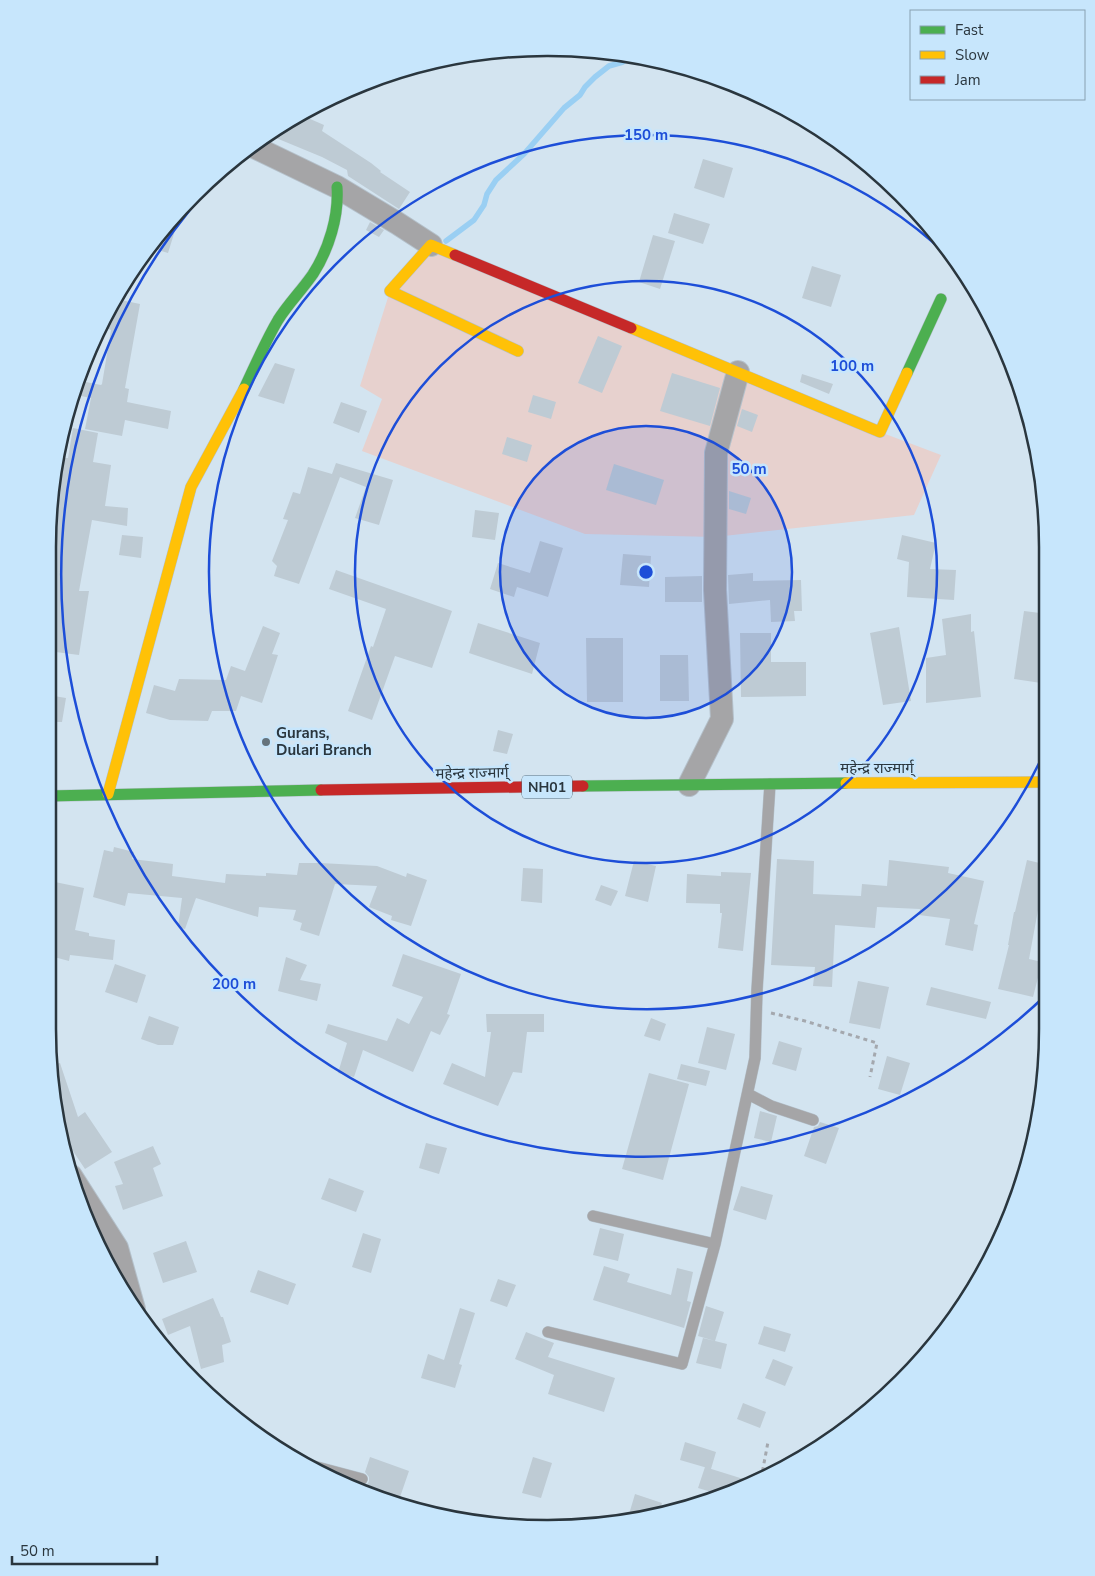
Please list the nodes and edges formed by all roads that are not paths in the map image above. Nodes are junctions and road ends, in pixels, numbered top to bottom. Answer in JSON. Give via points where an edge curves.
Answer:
{"nodes":[{"id":1,"x":260,"y":150,"type":"edge"},
{"id":2,"x":337,"y":187,"type":"junction"},
{"id":3,"x":432,"y":245,"type":"junction"},
{"id":4,"x":941,"y":299,"type":"dead end"},
{"id":5,"x":518,"y":351,"type":"dead end"},
{"id":6,"x":738,"y":372,"type":"junction"},
{"id":7,"x":1039,"y":782,"type":"edge"},
{"id":8,"x":770,"y":784,"type":"junction"},
{"id":9,"x":689,"y":785,"type":"junction"},
{"id":10,"x":108,"y":794,"type":"junction"},
{"id":11,"x":56,"y":796,"type":"edge"},
{"id":12,"x":748,"y":1094,"type":"junction"},
{"id":13,"x":814,"y":1120,"type":"dead end"},
{"id":14,"x":90,"y":1205,"type":"edge"},
{"id":15,"x":593,"y":1216,"type":"dead end"},
{"id":16,"x":715,"y":1244,"type":"junction"},
{"id":17,"x":126,"y":1280,"type":"edge"},
{"id":18,"x":548,"y":1332,"type":"dead end"},
{"id":19,"x":339,"y":1473,"type":"edge"},
{"id":20,"x":362,"y":1479,"type":"dead end"}],
"edges":[{"from":1,"to":2,"type":"street"},
{"from":2,"to":3,"type":"street"},
{"from":2,"to":10,"type":"main road","via":[[335,219],[323,254],[313,274],[279,319],[192,487]]},
{"from":3,"to":5,"type":"main road","via":[[390,291]]},
{"from":3,"to":6,"type":"main road"},
{"from":4,"to":6,"type":"main road","via":[[880,432]]},
{"from":6,"to":9,"type":"street","via":[[716,453],[715,590],[722,719]]},
{"from":7,"to":8,"type":"main road","name":"महेन्द्र राज्मार्ग्","number":"NH01"},
{"from":8,"to":9,"type":"main road","name":"महेन्द्र राज्मार्ग्","number":"NH01"},
{"from":8,"to":12,"type":"lane","via":[[756,1008],[756,1058]]},
{"from":9,"to":10,"type":"main road","name":"महेन्द्र राज्मार्ग्","number":"NH01"},
{"from":10,"to":11,"type":"main road","name":"महेन्द्र राज्मार्ग्","number":"NH01"},
{"from":12,"to":13,"type":"lane","via":[[771,1106]]},
{"from":12,"to":16,"type":"lane"},
{"from":14,"to":17,"type":"street","via":[[117,1248]]},
{"from":15,"to":16,"type":"lane"},
{"from":16,"to":18,"type":"lane","via":[[682,1364]]},
{"from":19,"to":20,"type":"lane"}]}
